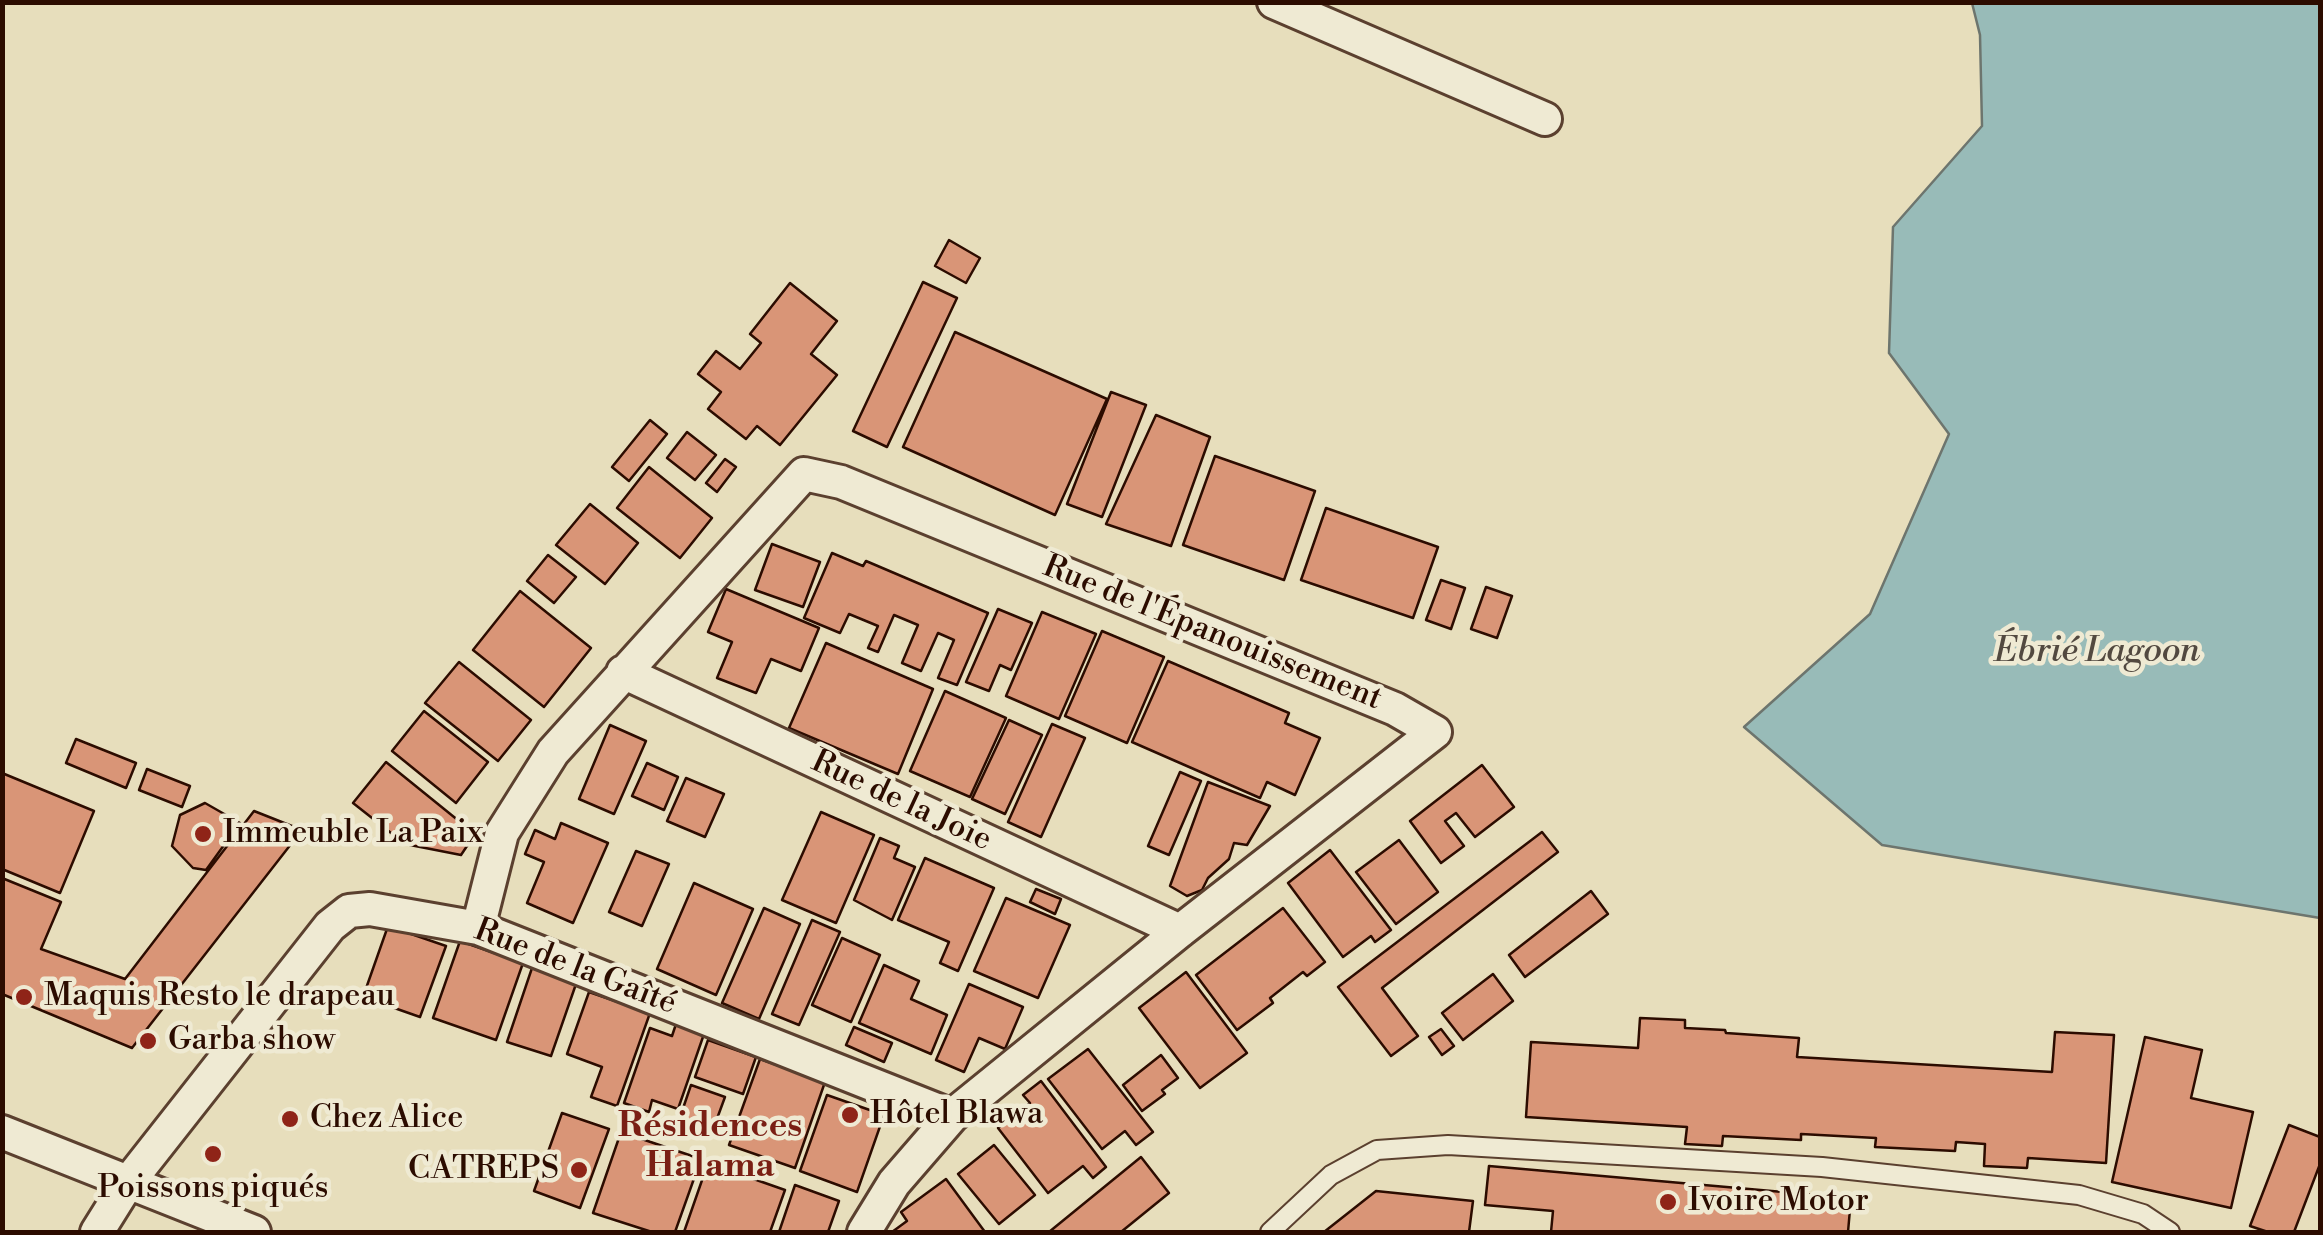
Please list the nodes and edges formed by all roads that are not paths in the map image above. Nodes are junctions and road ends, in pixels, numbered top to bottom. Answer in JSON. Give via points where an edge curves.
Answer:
{"nodes":[{"id":1,"x":1274,"y":2,"type":"edge"},
{"id":2,"x":1544,"y":119,"type":"dead end"},
{"id":3,"x":623,"y":672,"type":"junction"},
{"id":4,"x":478,"y":928,"type":"junction"},
{"id":5,"x":1180,"y":931,"type":"junction"},
{"id":6,"x":952,"y":1116,"type":"junction"},
{"id":7,"x":2,"y":1132,"type":"edge"},
{"id":8,"x":127,"y":1184,"type":"junction"},
{"id":9,"x":96,"y":1232,"type":"edge"},
{"id":10,"x":254,"y":1232,"type":"edge"},
{"id":11,"x":864,"y":1232,"type":"edge"},
{"id":12,"x":1270,"y":1232,"type":"edge"},
{"id":13,"x":2170,"y":1232,"type":"edge"}],
"edges":[{"from":1,"to":2,"type":"street"},
{"from":3,"to":4,"type":"street","name":"Rue de l'Épanouissement","via":[[553,752],[502,833]]},
{"from":3,"to":5,"type":"street","name":"Rue de la Joie"},
{"from":3,"to":5,"type":"street","name":"Rue de l'Épanouissement","via":[[804,474],[841,482],[1396,710],[1435,732]]},
{"from":4,"to":6,"type":"street","name":"Rue de la Gaîté"},
{"from":4,"to":8,"type":"street","name":"Rue de la Gaîté","via":[[348,911]]},
{"from":5,"to":6,"type":"street","name":"Rue de l'Épanouissement"},
{"from":6,"to":11,"type":"street","name":"Rue de l'Épanouissement","via":[[894,1183]]},
{"from":7,"to":8,"type":"street"},
{"from":8,"to":9,"type":"street","name":"Rue de la Gaîté"},
{"from":8,"to":10,"type":"street"},
{"from":12,"to":13,"type":"lane","via":[[1331,1175],[1377,1150],[1448,1145],[1822,1167],[2078,1194],[2143,1214]]}]}
